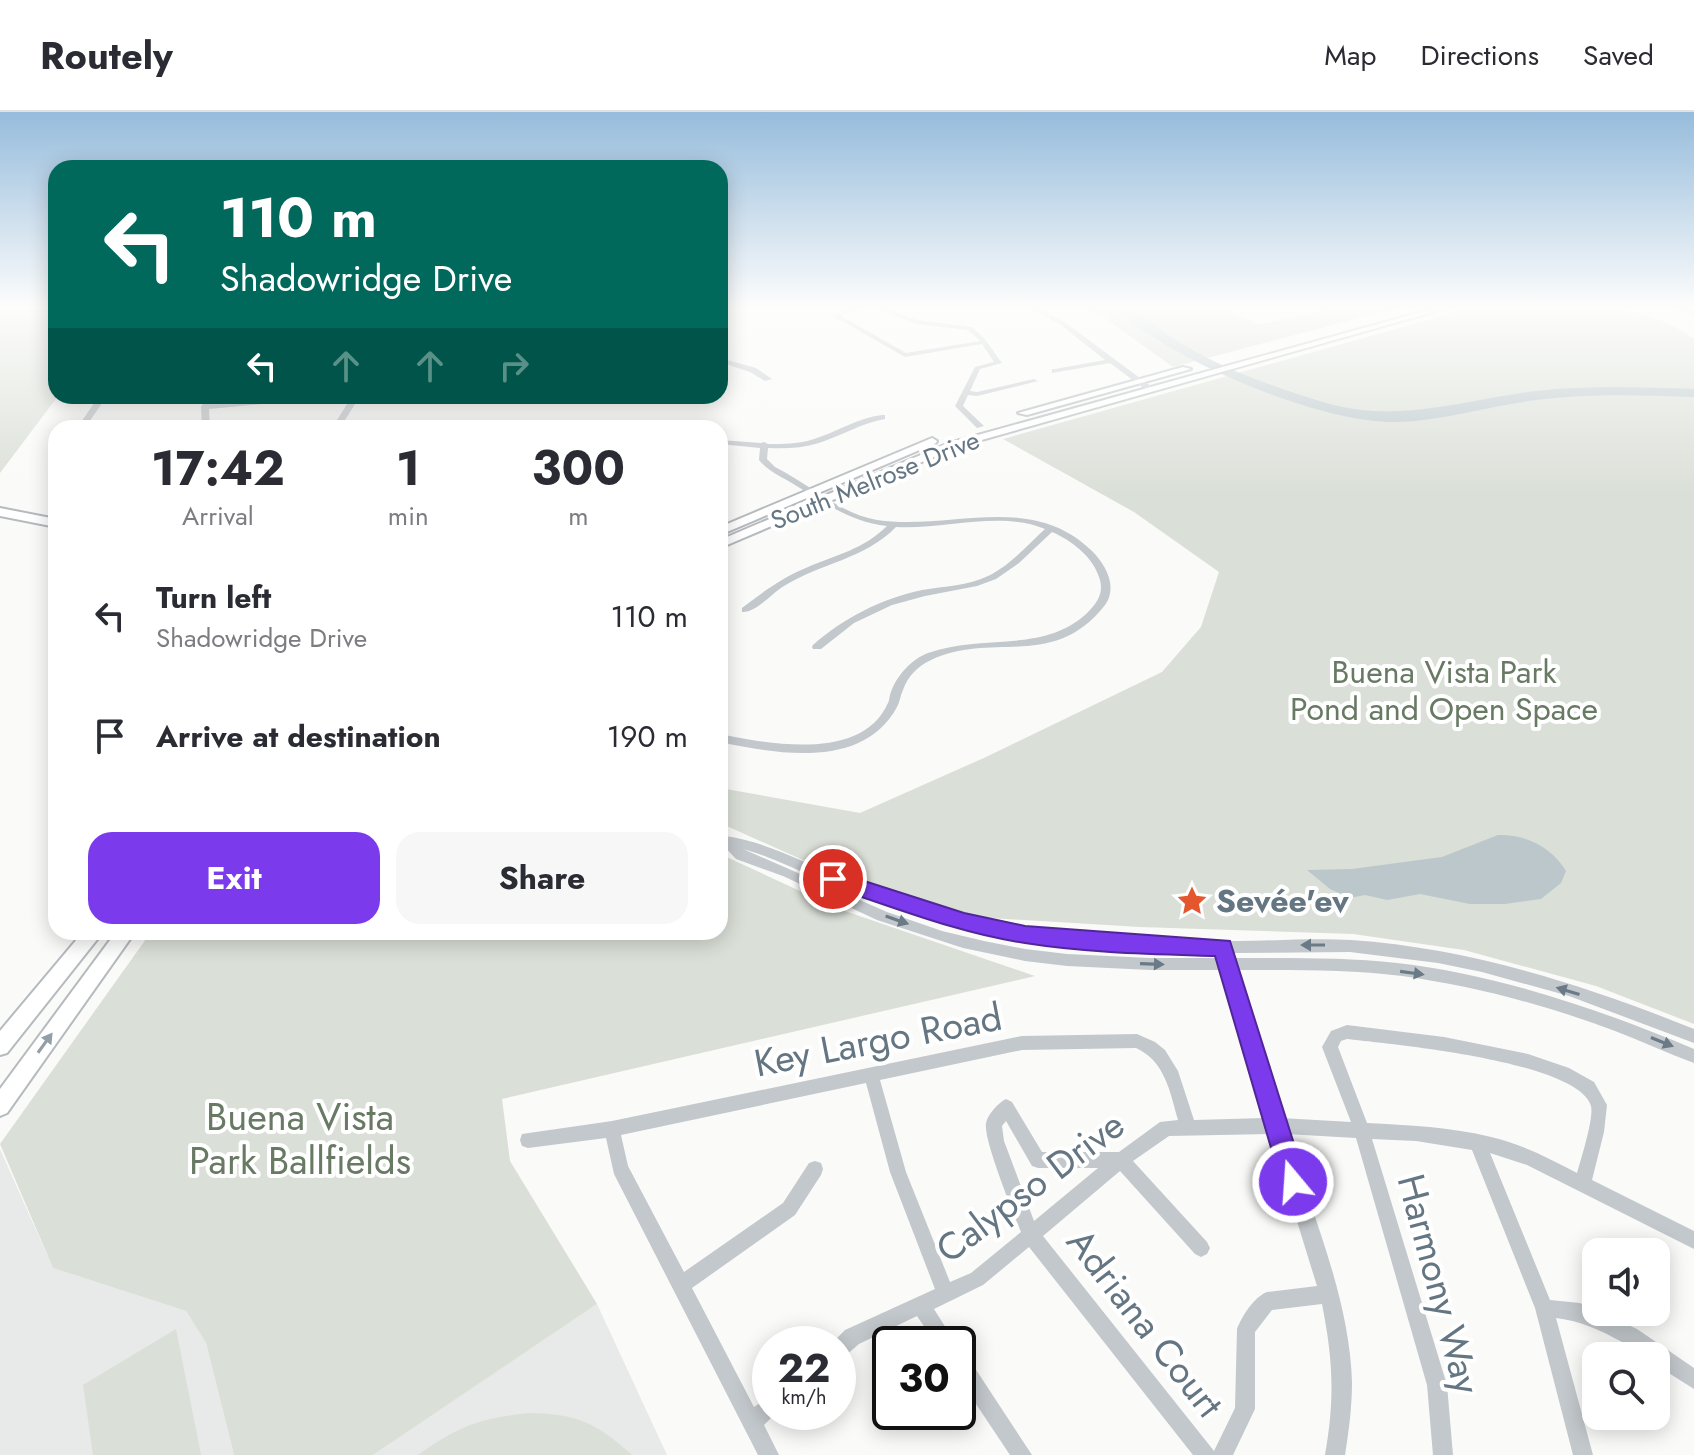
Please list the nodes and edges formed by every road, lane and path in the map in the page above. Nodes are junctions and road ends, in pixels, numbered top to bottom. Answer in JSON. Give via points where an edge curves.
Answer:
{"nodes":[{"id":1,"x":752,"y":370,"type":"edge"},
{"id":2,"x":976,"y":370,"type":"edge"},
{"id":3,"x":1062,"y":370,"type":"edge"},
{"id":4,"x":1122,"y":370,"type":"edge"},
{"id":5,"x":1183,"y":370,"type":"edge"},
{"id":6,"x":1228,"y":370,"type":"edge"},
{"id":7,"x":1055,"y":371,"type":"dead end"},
{"id":8,"x":768,"y":379,"type":"dead end"},
{"id":9,"x":1034,"y":381,"type":"dead end"},
{"id":10,"x":1138,"y":382,"type":"junction"},
{"id":11,"x":1111,"y":389,"type":"junction"},
{"id":12,"x":1152,"y":390,"type":"junction"},
{"id":13,"x":967,"y":393,"type":"junction"},
{"id":14,"x":207,"y":404,"type":"edge"},
{"id":15,"x":238,"y":404,"type":"edge"},
{"id":16,"x":205,"y":407,"type":"junction"},
{"id":17,"x":1075,"y":411,"type":"junction"},
{"id":18,"x":882,"y":417,"type":"dead end"},
{"id":19,"x":206,"y":420,"type":"edge"},
{"id":20,"x":985,"y":424,"type":"junction"},
{"id":21,"x":728,"y":442,"type":"edge"},
{"id":22,"x":764,"y":444,"type":"junction"},
{"id":23,"x":812,"y":491,"type":"junction"},
{"id":24,"x":824,"y":498,"type":"junction"},
{"id":25,"x":0,"y":512,"type":"edge"},
{"id":26,"x":48,"y":521,"type":"edge"},
{"id":27,"x":894,"y":524,"type":"junction"},
{"id":28,"x":728,"y":528,"type":"edge"},
{"id":29,"x":1050,"y":529,"type":"junction"},
{"id":30,"x":728,"y":540,"type":"edge"},
{"id":31,"x":746,"y":610,"type":"dead end"},
{"id":32,"x":817,"y":647,"type":"dead end"},
{"id":33,"x":728,"y":740,"type":"edge"},
{"id":34,"x":728,"y":841,"type":"edge"},
{"id":35,"x":728,"y":844,"type":"edge"},
{"id":36,"x":87,"y":940,"type":"edge"},
{"id":37,"x":120,"y":940,"type":"edge"},
{"id":38,"x":1223,"y":947,"type":"junction"},
{"id":39,"x":1228,"y":966,"type":"junction"},
{"id":40,"x":1694,"y":1036,"type":"edge"},
{"id":41,"x":0,"y":1046,"type":"edge"},
{"id":42,"x":1694,"y":1056,"type":"edge"},
{"id":43,"x":871,"y":1074,"type":"junction"},
{"id":44,"x":0,"y":1106,"type":"edge"},
{"id":45,"x":1275,"y":1126,"type":"junction"},
{"id":46,"x":1188,"y":1128,"type":"junction"},
{"id":47,"x":612,"y":1129,"type":"junction"},
{"id":48,"x":1362,"y":1131,"type":"junction"},
{"id":49,"x":528,"y":1140,"type":"dead end"},
{"id":50,"x":1478,"y":1144,"type":"junction"},
{"id":51,"x":1121,"y":1160,"type":"junction"},
{"id":52,"x":815,"y":1169,"type":"dead end"},
{"id":53,"x":1583,"y":1184,"type":"junction"},
{"id":54,"x":1030,"y":1234,"type":"junction"},
{"id":55,"x":1694,"y":1240,"type":"edge"},
{"id":56,"x":1201,"y":1248,"type":"dead end"},
{"id":57,"x":681,"y":1285,"type":"junction"},
{"id":58,"x":945,"y":1293,"type":"junction"},
{"id":59,"x":1329,"y":1294,"type":"junction"},
{"id":60,"x":921,"y":1306,"type":"junction"},
{"id":61,"x":1544,"y":1308,"type":"junction"},
{"id":62,"x":935,"y":1326,"type":"edge"},
{"id":63,"x":856,"y":1335,"type":"edge"},
{"id":64,"x":1694,"y":1379,"type":"edge"},
{"id":65,"x":976,"y":1387,"type":"edge"},
{"id":66,"x":752,"y":1422,"type":"edge"},
{"id":67,"x":756,"y":1430,"type":"edge"},
{"id":68,"x":769,"y":1455,"type":"edge"},
{"id":69,"x":1022,"y":1455,"type":"edge"},
{"id":70,"x":1206,"y":1455,"type":"edge"},
{"id":71,"x":1223,"y":1455,"type":"edge"},
{"id":72,"x":1335,"y":1455,"type":"edge"},
{"id":73,"x":1443,"y":1455,"type":"edge"},
{"id":74,"x":1583,"y":1455,"type":"edge"}],
"edges":[{"from":1,"to":8,"type":"street"},
{"from":2,"to":13,"type":"street"},
{"from":3,"to":7,"type":"street"},
{"from":4,"to":10,"type":"street"},
{"from":5,"to":10,"type":"main road","name":"South Melrose Drive"},
{"from":6,"to":12,"type":"main road","name":"South Melrose Drive"},
{"from":9,"to":13,"type":"street"},
{"from":10,"to":11,"type":"main road","name":"South Melrose Drive"},
{"from":10,"to":12,"type":"street"},
{"from":11,"to":17,"type":"main road","via":[[1108,395],[1078,404]]},
{"from":11,"to":20,"type":"main road","name":"South Melrose Drive"},
{"from":12,"to":17,"type":"main road","name":"South Melrose Drive"},
{"from":13,"to":20,"type":"street","via":[[960,409]]},
{"from":14,"to":16,"type":"street"},
{"from":15,"to":16,"type":"street"},
{"from":16,"to":19,"type":"street"},
{"from":17,"to":24,"type":"main road","name":"South Melrose Drive","via":[[953,445]]},
{"from":18,"to":22,"type":"street","via":[[811,443]]},
{"from":20,"to":23,"type":"main road","name":"South Melrose Drive"},
{"from":21,"to":22,"type":"street"},
{"from":22,"to":23,"type":"street","via":[[763,460],[772,469]]},
{"from":23,"to":24,"type":"street"},
{"from":23,"to":28,"type":"main road","name":"South Melrose Drive"},
{"from":24,"to":27,"type":"street","via":[[866,519]]},
{"from":24,"to":30,"type":"main road","name":"South Melrose Drive"},
{"from":25,"to":26,"type":"main road"},
{"from":27,"to":29,"type":"street","via":[[1008,518]]},
{"from":27,"to":31,"type":"street","via":[[867,549],[798,574]]},
{"from":29,"to":32,"type":"street","via":[[996,576],[969,587],[915,594],[878,606]]},
{"from":29,"to":33,"type":"street","via":[[1087,550],[1106,579],[1104,601],[1078,627],[1021,645],[983,644],[928,657],[898,686],[892,707],[869,731],[833,747],[800,752]]},
{"from":34,"to":38,"type":"street","via":[[747,843],[913,906],[1009,931],[1096,942]]},
{"from":35,"to":39,"type":"street","one_way":true,"via":[[741,855],[864,908],[958,940],[1099,963]]},
{"from":36,"to":41,"type":"main road"},
{"from":44,"to":37,"type":"main road","one_way":true},
{"from":38,"to":39,"type":"street"},
{"from":40,"to":38,"type":"street","one_way":true,"via":[[1539,982],[1414,953],[1318,945]]},
{"from":39,"to":42,"type":"street","one_way":true,"via":[[1360,967],[1419,974],[1541,1002]]},
{"from":39,"to":45,"type":"street"},
{"from":43,"to":46,"type":"street","name":"Key Largo Road","via":[[1022,1043],[1137,1041],[1152,1046],[1166,1060]]},
{"from":43,"to":47,"type":"street","name":"Key Largo Road"},
{"from":43,"to":58,"type":"street","via":[[898,1172]]},
{"from":45,"to":46,"type":"street","name":"Calypso Drive"},
{"from":45,"to":48,"type":"street","name":"Calypso Drive"},
{"from":45,"to":59,"type":"street"},
{"from":46,"to":51,"type":"street","name":"Calypso Drive","via":[[1166,1128]]},
{"from":47,"to":49,"type":"street","name":"Key Largo Road"},
{"from":47,"to":57,"type":"street","via":[[620,1168]]},
{"from":48,"to":50,"type":"street","name":"Calypso Drive","via":[[1416,1133]]},
{"from":48,"to":53,"type":"street","name":"Harmony Way","via":[[1330,1047],[1336,1036],[1347,1032],[1451,1043],[1584,1082],[1600,1107]]},
{"from":48,"to":73,"type":"street","name":"Harmony Way","via":[[1437,1385]]},
{"from":50,"to":53,"type":"street","name":"Calypso Drive","via":[[1530,1158]]},
{"from":50,"to":61,"type":"street"},
{"from":51,"to":54,"type":"street","name":"Calypso Drive"},
{"from":51,"to":54,"type":"street","name":"Adriana Court","via":[[1038,1160],[1006,1107],[994,1124],[996,1141]]},
{"from":51,"to":56,"type":"street"},
{"from":52,"to":57,"type":"street","via":[[789,1209]]},
{"from":53,"to":55,"type":"street","name":"Calypso Drive"},
{"from":54,"to":58,"type":"street","name":"Calypso Drive","via":[[977,1279]]},
{"from":54,"to":70,"type":"street","name":"Adriana Court"},
{"from":57,"to":66,"type":"street"},
{"from":58,"to":60,"type":"street","name":"Calypso Drive"},
{"from":59,"to":71,"type":"street","via":[[1267,1301],[1246,1329],[1245,1409]]},
{"from":59,"to":72,"type":"street","via":[[1345,1373]]},
{"from":60,"to":62,"type":"street"},
{"from":60,"to":63,"type":"street","name":"Calypso Drive"},
{"from":61,"to":64,"type":"street","via":[[1580,1312],[1630,1336]]},
{"from":61,"to":74,"type":"street"},
{"from":65,"to":69,"type":"street"},
{"from":67,"to":68,"type":"street"}]}
